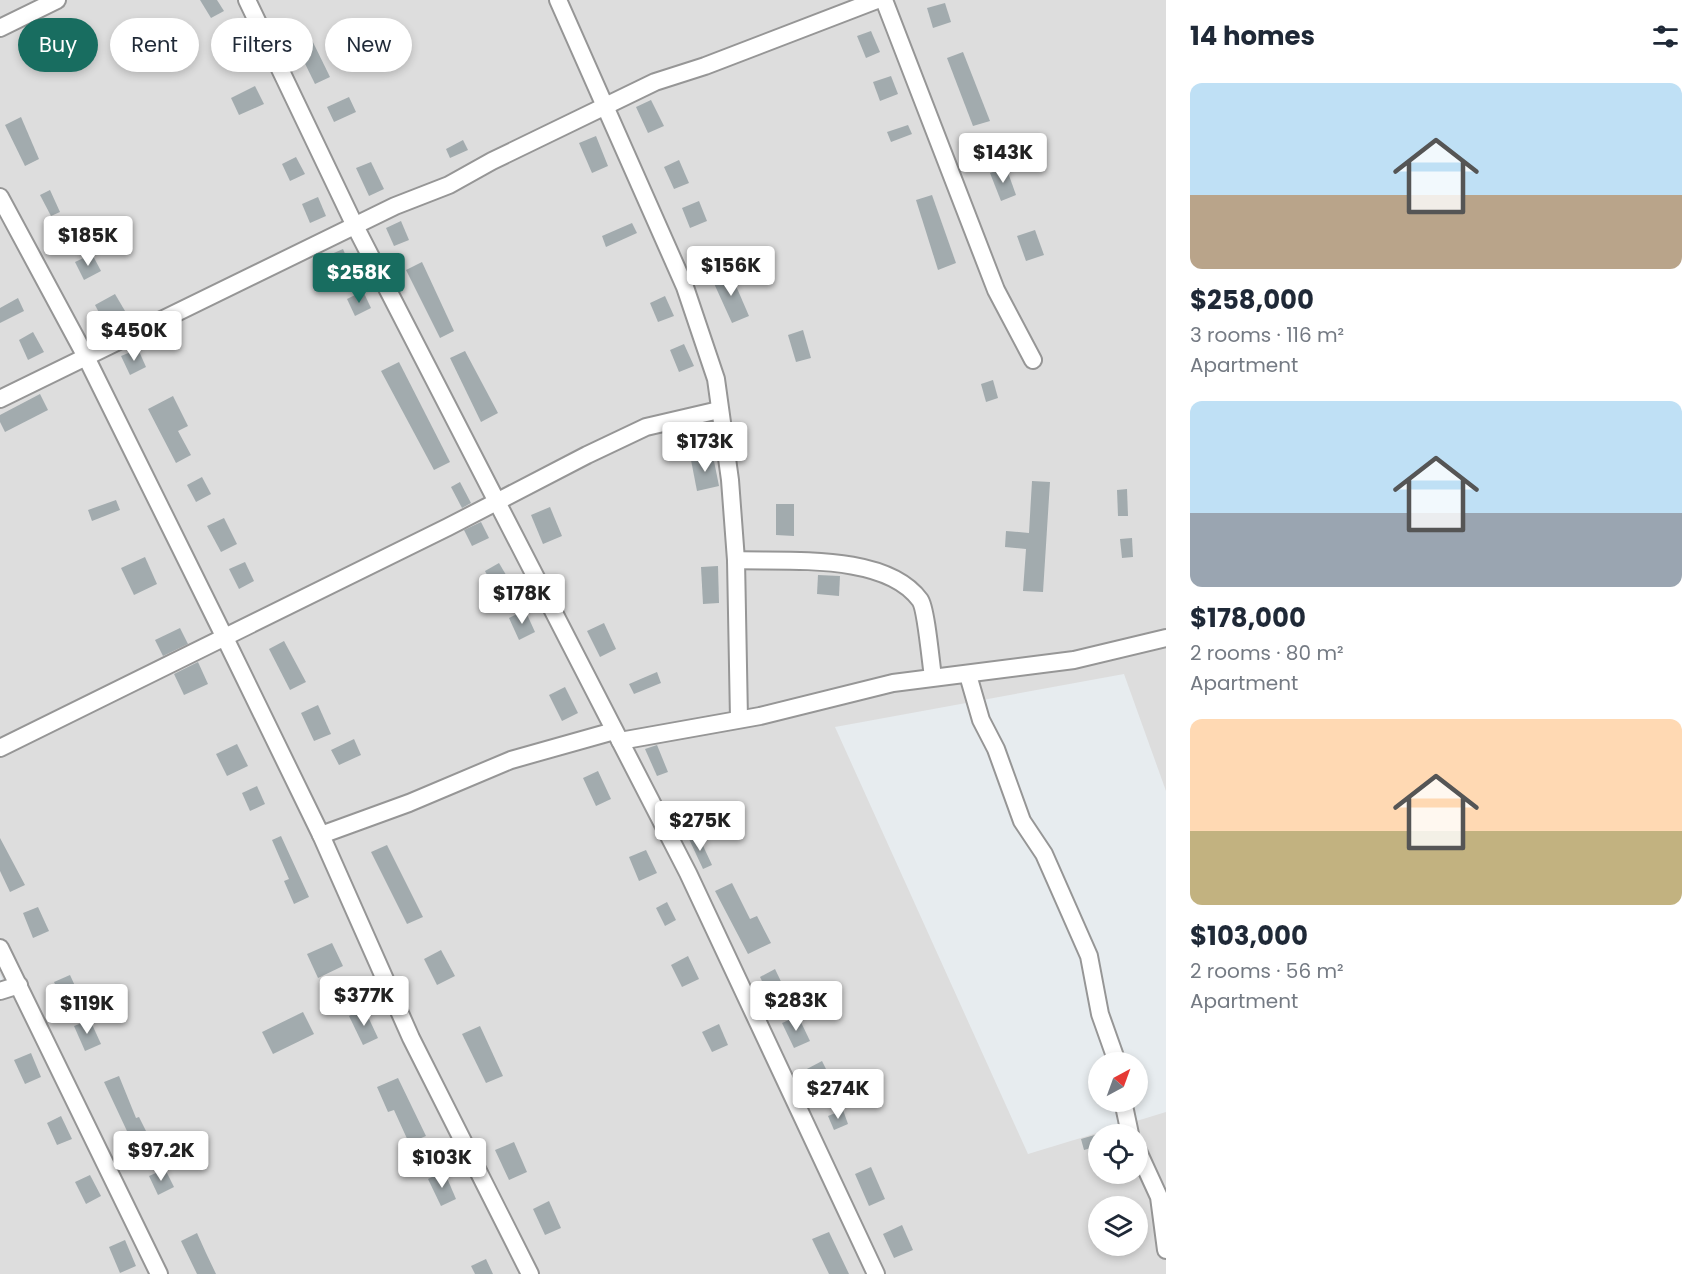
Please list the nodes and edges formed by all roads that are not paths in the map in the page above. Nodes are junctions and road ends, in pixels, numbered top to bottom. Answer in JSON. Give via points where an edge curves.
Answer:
{"nodes":[{"id":1,"x":57,"y":0,"type":"edge"},
{"id":2,"x":247,"y":0,"type":"edge"},
{"id":3,"x":558,"y":0,"type":"edge"},
{"id":4,"x":877,"y":0,"type":"edge"},
{"id":5,"x":884,"y":0,"type":"edge"},
{"id":6,"x":0,"y":28,"type":"edge"},
{"id":7,"x":603,"y":106,"type":"junction"},
{"id":8,"x":0,"y":197,"type":"edge"},
{"id":9,"x":356,"y":226,"type":"junction"},
{"id":10,"x":84,"y":355,"type":"junction"},
{"id":11,"x":1034,"y":360,"type":"dead end"},
{"id":12,"x":0,"y":399,"type":"edge"},
{"id":13,"x":719,"y":410,"type":"junction"},
{"id":14,"x":496,"y":502,"type":"junction"},
{"id":15,"x":736,"y":560,"type":"junction"},
{"id":16,"x":225,"y":638,"type":"junction"},
{"id":17,"x":1166,"y":638,"type":"edge"},
{"id":18,"x":968,"y":675,"type":"junction"},
{"id":19,"x":933,"y":677,"type":"junction"},
{"id":20,"x":739,"y":719,"type":"junction"},
{"id":21,"x":617,"y":736,"type":"junction"},
{"id":22,"x":0,"y":748,"type":"edge"},
{"id":23,"x":321,"y":835,"type":"junction"},
{"id":24,"x":0,"y":948,"type":"edge"},
{"id":25,"x":20,"y":985,"type":"junction"},
{"id":26,"x":0,"y":992,"type":"edge"},
{"id":27,"x":1113,"y":1052,"type":"edge"},
{"id":28,"x":1148,"y":1173,"type":"edge"},
{"id":29,"x":1166,"y":1250,"type":"edge"},
{"id":30,"x":159,"y":1274,"type":"edge"},
{"id":31,"x":530,"y":1274,"type":"edge"},
{"id":32,"x":876,"y":1274,"type":"edge"}],
"edges":[{"from":1,"to":6,"type":"street"},
{"from":2,"to":9,"type":"street"},
{"from":3,"to":7,"type":"street"},
{"from":4,"to":7,"type":"street","via":[[655,82]]},
{"from":5,"to":11,"type":"street","via":[[996,290]]},
{"from":7,"to":9,"type":"street"},
{"from":7,"to":13,"type":"street","via":[[685,287],[716,379]]},
{"from":8,"to":10,"type":"street"},
{"from":9,"to":10,"type":"street"},
{"from":9,"to":14,"type":"street"},
{"from":10,"to":12,"type":"street"},
{"from":10,"to":16,"type":"street"},
{"from":13,"to":14,"type":"street","via":[[646,427]]},
{"from":13,"to":15,"type":"street","via":[[730,480]]},
{"from":14,"to":16,"type":"street"},
{"from":14,"to":21,"type":"street"},
{"from":15,"to":19,"type":"street","via":[[855,565],[895,577],[921,601]]},
{"from":15,"to":20,"type":"street"},
{"from":16,"to":22,"type":"street"},
{"from":16,"to":23,"type":"street"},
{"from":17,"to":18,"type":"street","via":[[1074,660]]},
{"from":18,"to":19,"type":"street"},
{"from":18,"to":27,"type":"street","via":[[981,720],[996,748],[1022,821],[1044,854],[1089,956],[1100,1014]]},
{"from":19,"to":20,"type":"street","via":[[894,682]]},
{"from":20,"to":21,"type":"street"},
{"from":21,"to":23,"type":"street","via":[[511,759]]},
{"from":21,"to":32,"type":"street","via":[[687,873]]},
{"from":23,"to":31,"type":"street","via":[[411,1038]]},
{"from":24,"to":25,"type":"street"},
{"from":25,"to":26,"type":"street"},
{"from":25,"to":30,"type":"street"},
{"from":28,"to":29,"type":"street","via":[[1159,1197]]}]}
